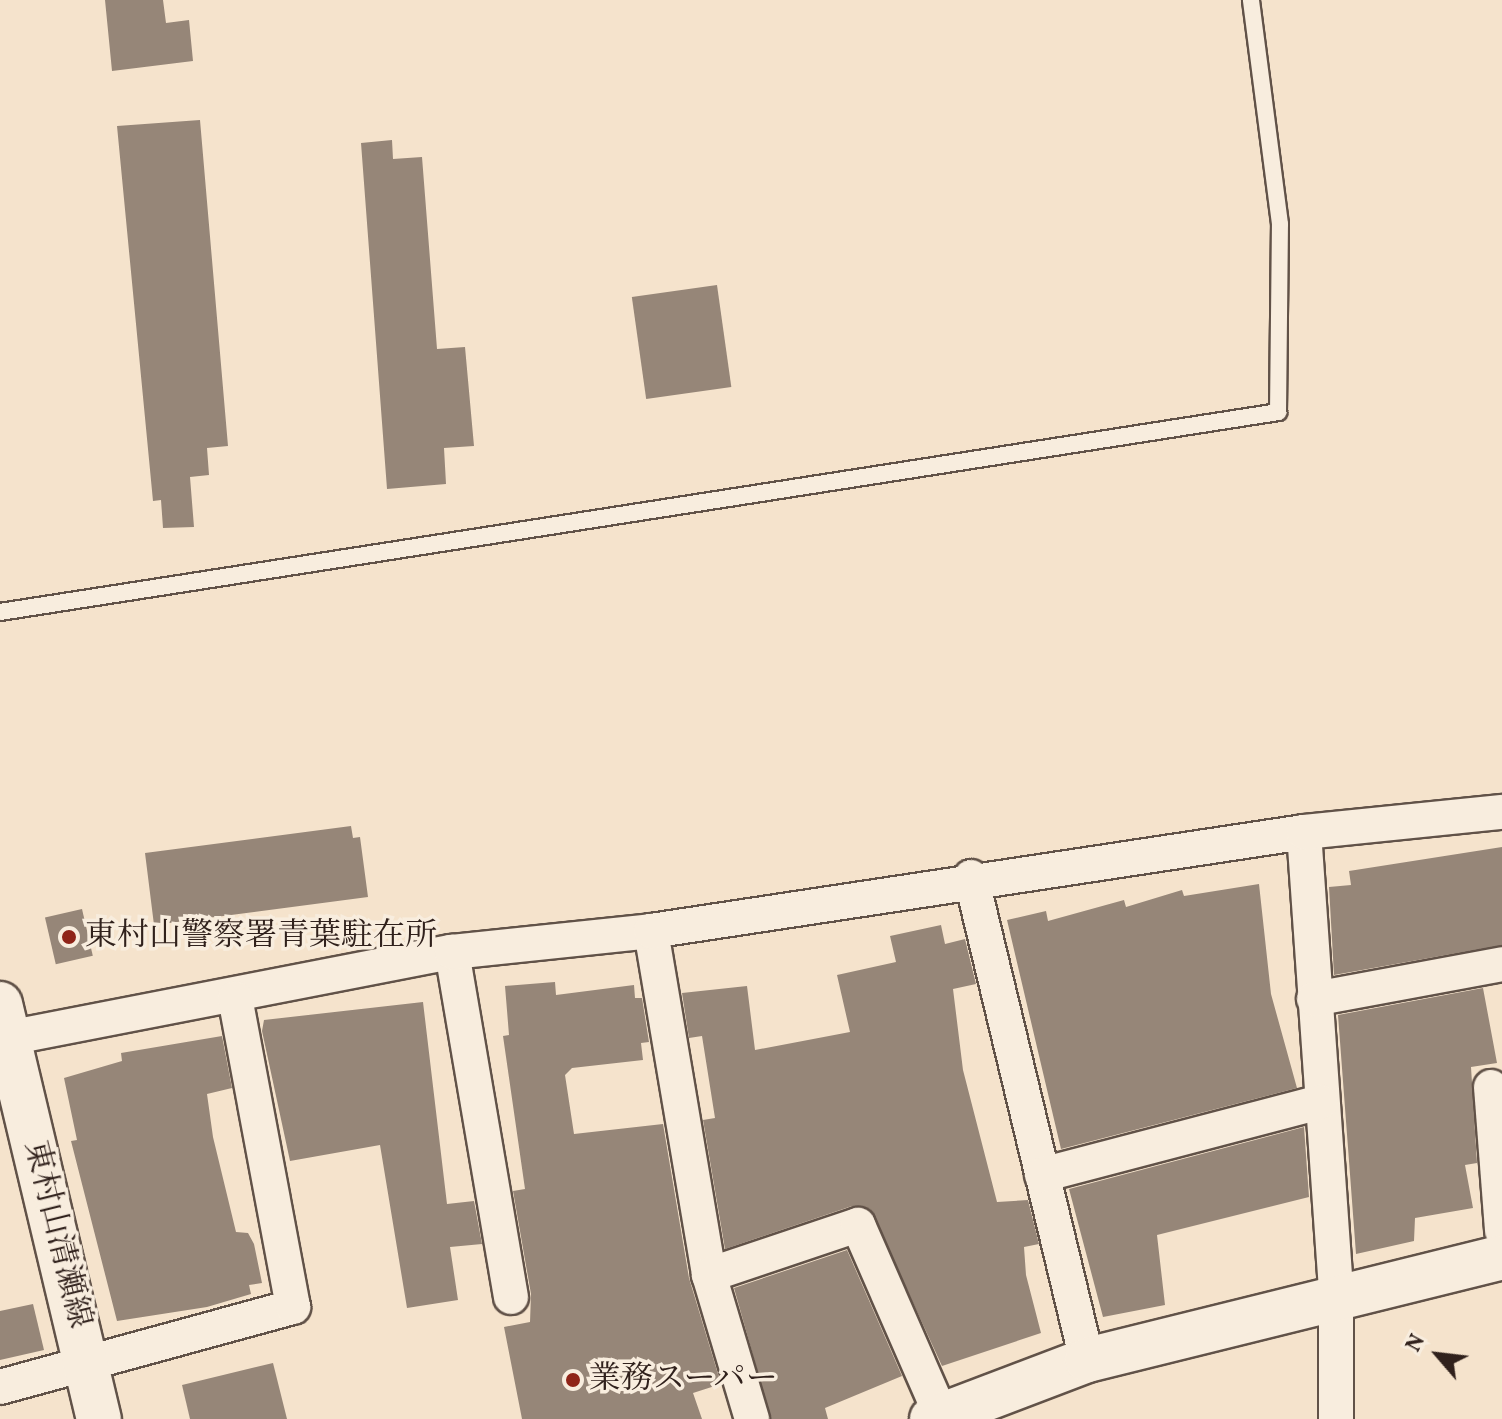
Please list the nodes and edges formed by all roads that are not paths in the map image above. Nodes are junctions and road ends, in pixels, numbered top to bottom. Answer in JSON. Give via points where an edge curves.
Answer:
{"nodes":[{"id":1,"x":1251,"y":0,"type":"edge"},
{"id":2,"x":0,"y":612,"type":"edge"},
{"id":3,"x":1502,"y":812,"type":"edge"},
{"id":4,"x":1304,"y":832,"type":"junction"},
{"id":5,"x":971,"y":877,"type":"junction"},
{"id":6,"x":651,"y":931,"type":"junction"},
{"id":7,"x":452,"y":952,"type":"junction"},
{"id":8,"x":1502,"y":964,"type":"edge"},
{"id":9,"x":235,"y":998,"type":"junction"},
{"id":10,"x":1314,"y":999,"type":"junction"},
{"id":11,"x":3,"y":1030,"type":"edge"},
{"id":12,"x":1491,"y":1087,"type":"dead end"},
{"id":13,"x":1321,"y":1102,"type":"junction"},
{"id":14,"x":1042,"y":1175,"type":"junction"},
{"id":15,"x":1502,"y":1231,"type":"edge"},
{"id":16,"x":1502,"y":1257,"type":"edge"},
{"id":17,"x":709,"y":1275,"type":"junction"},
{"id":18,"x":1336,"y":1294,"type":"junction"},
{"id":19,"x":511,"y":1297,"type":"dead end"},
{"id":20,"x":1087,"y":1360,"type":"junction"},
{"id":21,"x":88,"y":1365,"type":"junction"},
{"id":22,"x":0,"y":1387,"type":"edge"},
{"id":23,"x":936,"y":1417,"type":"edge"},
{"id":24,"x":99,"y":1419,"type":"edge"},
{"id":25,"x":752,"y":1419,"type":"edge"},
{"id":26,"x":1336,"y":1419,"type":"edge"}],
"edges":[{"from":1,"to":2,"type":"lane","via":[[1280,224],[1278,412]]},
{"from":3,"to":4,"type":"street"},
{"from":4,"to":5,"type":"street"},
{"from":4,"to":10,"type":"street"},
{"from":5,"to":6,"type":"street"},
{"from":5,"to":14,"type":"street"},
{"from":6,"to":7,"type":"street"},
{"from":6,"to":17,"type":"street"},
{"from":7,"to":9,"type":"street"},
{"from":7,"to":19,"type":"street"},
{"from":8,"to":10,"type":"street"},
{"from":9,"to":11,"type":"street"},
{"from":9,"to":21,"type":"street","via":[[293,1307]]},
{"from":10,"to":13,"type":"street"},
{"from":11,"to":21,"type":"street","name":"東村山清瀬線"},
{"from":12,"to":15,"type":"street"},
{"from":13,"to":14,"type":"street"},
{"from":13,"to":18,"type":"street"},
{"from":14,"to":20,"type":"street"},
{"from":16,"to":18,"type":"street"},
{"from":17,"to":23,"type":"street","via":[[858,1225]]},
{"from":17,"to":25,"type":"street"},
{"from":18,"to":20,"type":"street"},
{"from":18,"to":26,"type":"street"},
{"from":20,"to":23,"type":"street"},
{"from":21,"to":22,"type":"street"},
{"from":21,"to":24,"type":"street","name":"東村山清瀬線"}]}
